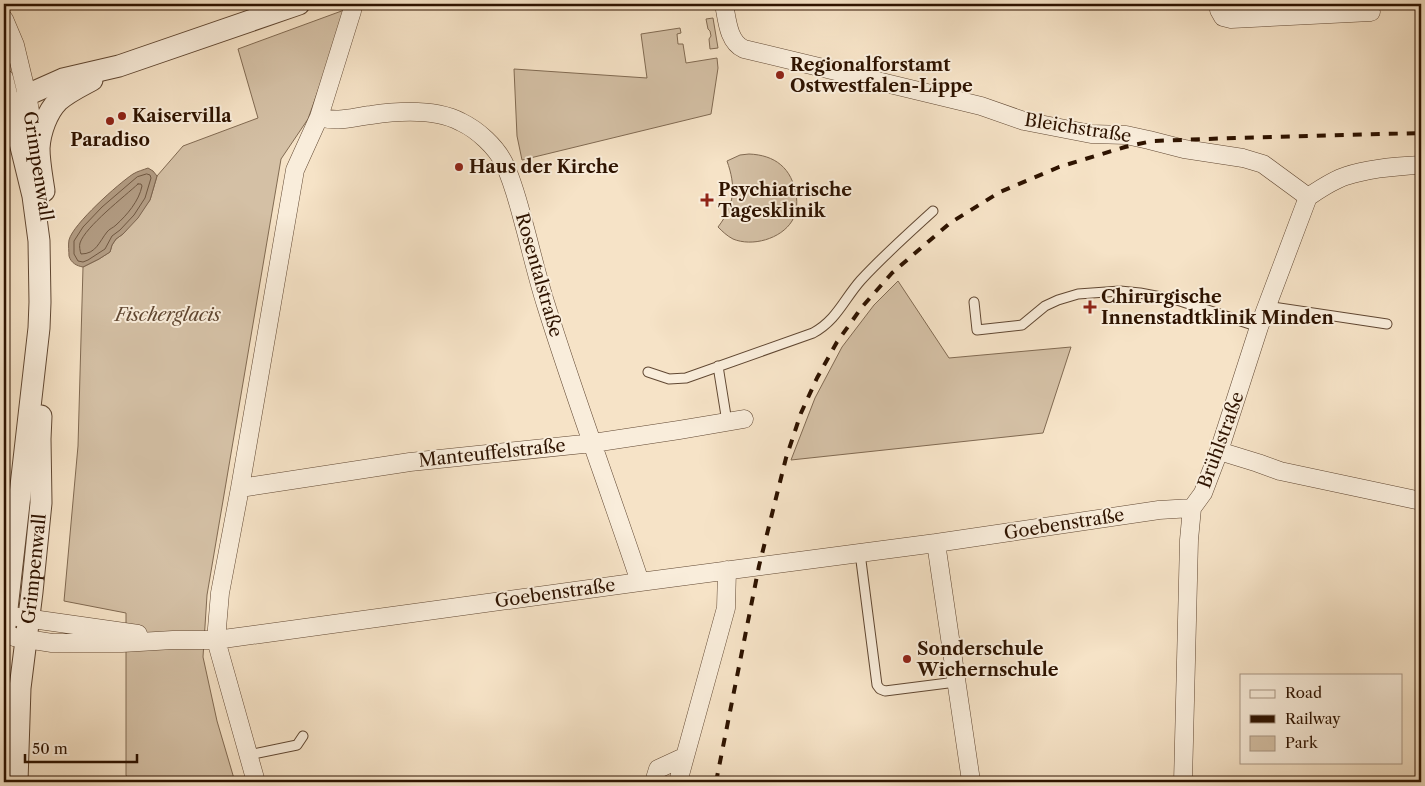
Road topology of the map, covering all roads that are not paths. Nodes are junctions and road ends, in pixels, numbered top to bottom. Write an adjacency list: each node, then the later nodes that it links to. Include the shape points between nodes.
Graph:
1 (299, 4): 7 (street)
2 (353, 4): 10 (street)
3 (724, 4): 14 (street, Bleichstraße, via 734,42 744,50 980,106 1024,121 1091,134 1126,135 1184,150 1243,158 1263,164)
4 (1219, 4): 5 (street, via 1223,17 1231,19)
5 (1372, 12)
6 (4, 19): 9 (street, via 15,45)
7 (119, 66): 9 (street, via 63,79); 12 (street, via 58,101 47,118)
8 (4, 78): 11 (street)
9 (27, 95): 11 (street, Grimpenwall); 12 (street, Grimpenwall)
10 (319, 117): 23 (street, Rosentalstraße, via 339,120 386,113 436,115 461,122 493,147 503,161 517,196 546,305); 25 (street, via 294,170)
11 (15, 122): 32 (street, Grimpenwall, via 33,196 39,241 40,302)
12 (39, 148): 33 (street, Grimpenwall, via 50,252 50,324 40,439 41,503)
13 (1421, 165): 14 (street, via 1346,176)
14 (1308, 197): 17 (street, Brühlstraße)
15 (933, 211): 20 (lane, via 860,281 824,327)
16 (974, 302): 19 (lane, via 977,330 1022,325 1045,306 1078,294 1120,291 1177,300)
17 (1267, 306): 18 (lane); 19 (street, Brühlstraße)
18 (1387, 324)
19 (1259, 327): 24 (street, Brühlstraße)
20 (718, 366): 21 (lane, via 686,378 669,379); 22 (lane)
21 (648, 372)
22 (735, 420): 23 (street, Manteuffelstraße)
23 (593, 443): 25 (street, Manteuffelstraße, via 410,462); 31 (street, Rosentalstraße)
24 (1219, 451): 26 (street, via 1280,471); 27 (street, Brühlstraße, via 1203,493)
25 (240, 488): 34 (street, via 220,593)
26 (1421, 501)
27 (1192, 508): 28 (street, Goebenstraße); 44 (street, Brühlstraße)
28 (936, 543): 29 (street, Goebenstraße); 35 (street)
29 (860, 553): 30 (street, Goebenstraße); 35 (lane, via 877,685 885,691)
30 (727, 570): 31 (street, Goebenstraße); 38 (street, via 726,608)
31 (640, 582): 34 (street, Goebenstraße)
32 (4, 625): 33 (street, Goebenstraße)
33 (27, 629): 34 (street, Goebenstraße); 40 (street, Grimpenwall, via 20,688)
34 (216, 640): 37 (street)
35 (956, 682): 39 (street)
36 (304, 736): 37 (lane, via 297,745)
37 (249, 755): 41 (street)
38 (684, 757): 42 (street, via 658,768); 43 (street)
39 (971, 781)
40 (18, 782)
41 (256, 782)
42 (654, 782)
43 (678, 782)
44 (1183, 782)

